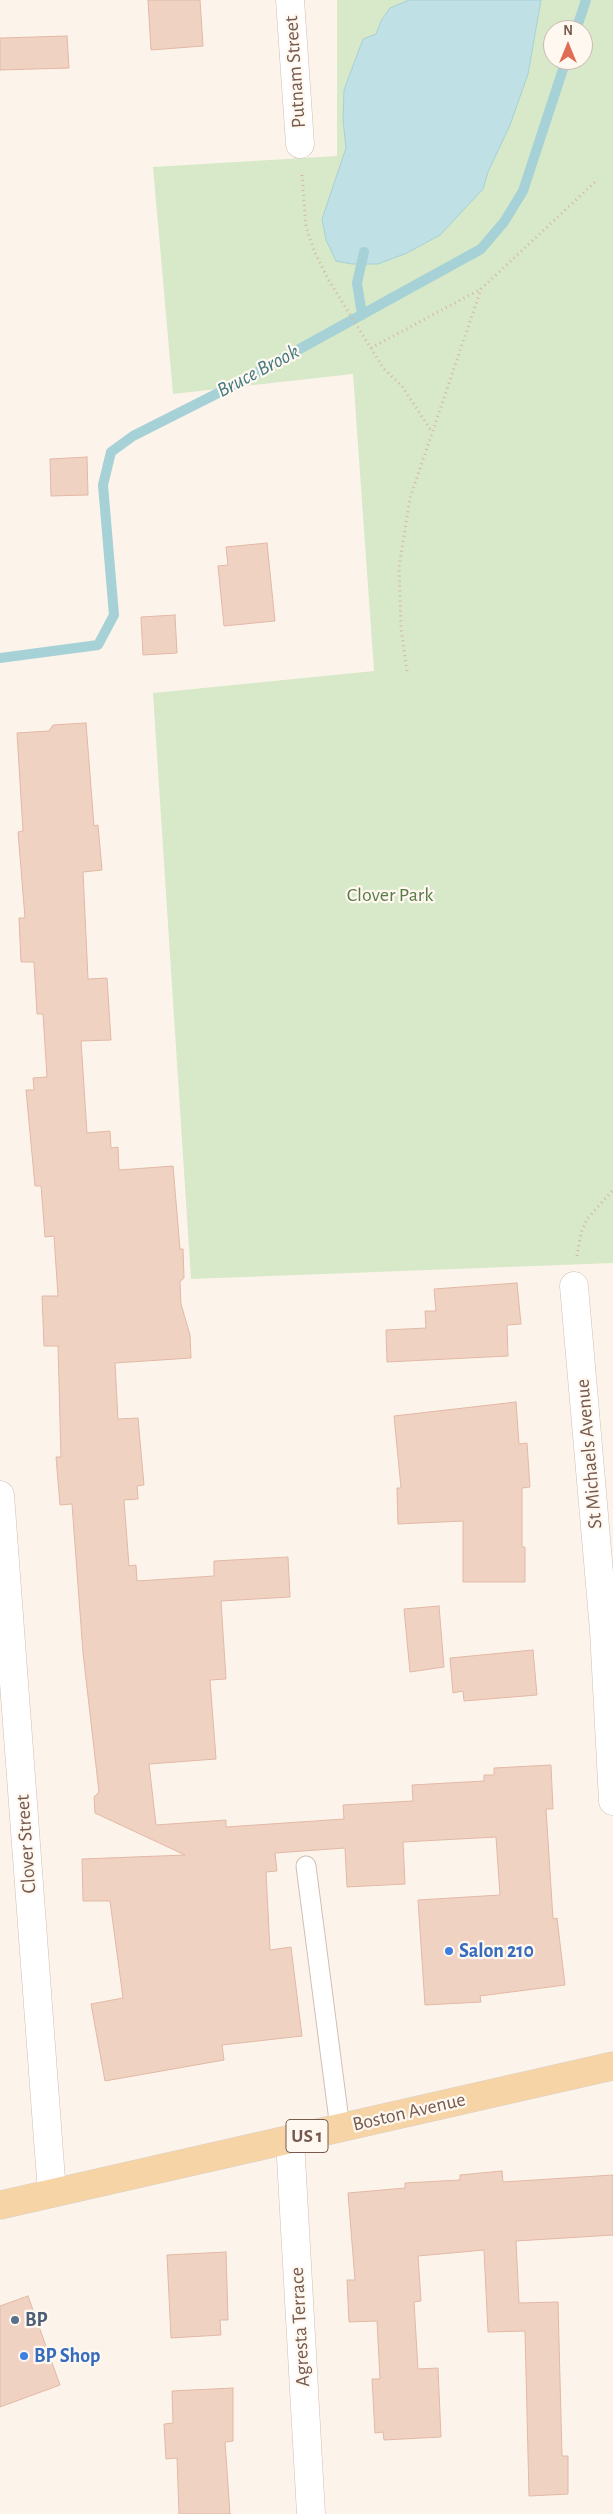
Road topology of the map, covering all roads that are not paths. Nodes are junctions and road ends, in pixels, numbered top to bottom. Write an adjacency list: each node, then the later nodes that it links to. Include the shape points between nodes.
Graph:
1 (290, 0): 2 (street, Putnam Street)
2 (300, 144)
3 (574, 1286): 5 (street, St Michaels Avenue)
4 (0, 1495): 11 (street, Clover Street)
5 (608, 1630): 6 (street, St Michaels Avenue)
6 (613, 1801)
7 (306, 1866): 9 (lane)
8 (613, 2066): 9 (main road, Boston Avenue / US 1)
9 (340, 2128): 10 (main road, Boston Avenue / US 1)
10 (290, 2140): 11 (main road, Boston Avenue / US 1); 13 (street, Agresta Terrace)
11 (52, 2193): 12 (main road, Boston Avenue / US 1)
12 (0, 2205)
13 (310, 2514)

